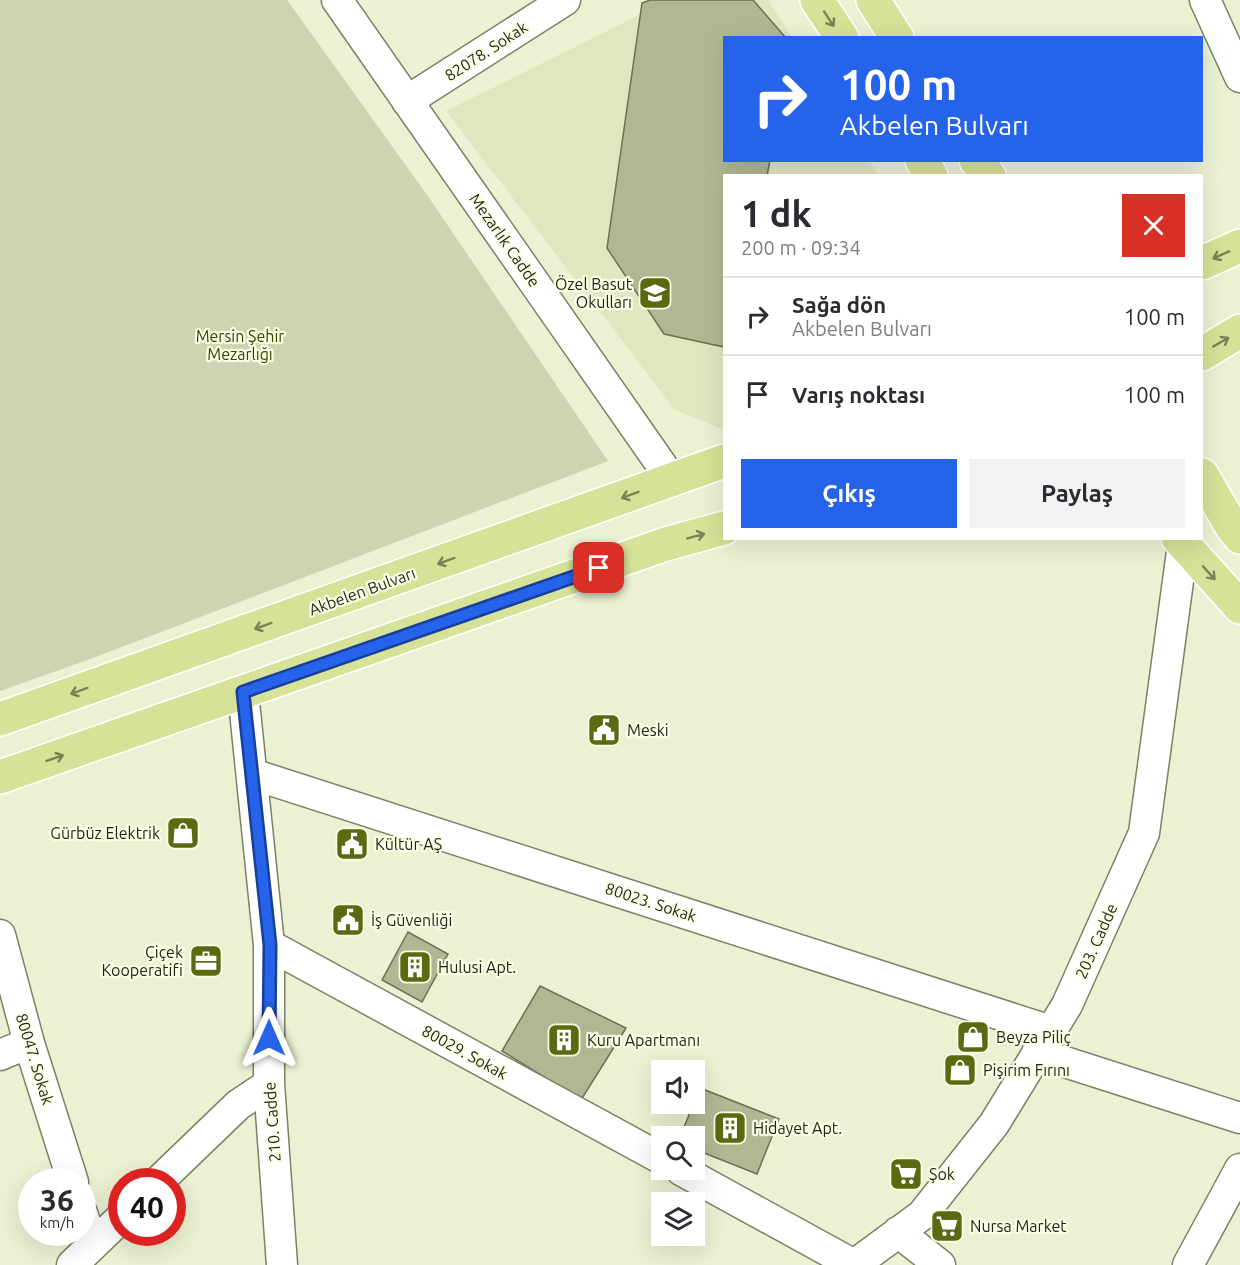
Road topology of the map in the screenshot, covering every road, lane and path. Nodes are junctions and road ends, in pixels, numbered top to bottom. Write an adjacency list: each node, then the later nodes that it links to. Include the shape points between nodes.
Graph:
1 (337, 0): 9 (street, Mezarlık Cadde)
2 (565, 0): 9 (street, 82078. Sokak)
3 (817, 0): 6 (main road, one-way to 6)
4 (873, 0): 7 (main road)
5 (1205, 0): 8 (street)
6 (841, 36)
7 (896, 36)
8 (1240, 77)
9 (407, 101): 18 (street, Mezarlık Cadde)
10 (978, 162): 11 (main road)
11 (987, 174)
12 (1240, 246): 13 (main road, one-way to 13)
13 (1203, 263)
14 (1240, 331): 15 (main road, one-way to 14)
15 (1203, 353)
16 (723, 461): 18 (main road, Akbelen Bulvarı)
17 (1203, 477): 20 (main road)
18 (672, 480): 24 (main road, Akbelen Bulvarı, one-way to 24)
19 (723, 528): 23 (main road, one-way to 19, via 655,548)
20 (1240, 537)
21 (1181, 541): 22 (main road, one-way to 22); 29 (street, 203. Cadde, via 1144,833 1067,1005)
22 (1240, 607)
23 (243, 692): 25 (street, 210. Cadde); 26 (main road, one-way to 23)
24 (0, 719)
25 (252, 774): 28 (street, 210. Cadde); 29 (street, 80023. Sokak)
26 (0, 777)
27 (0, 935): 30 (street, 80047. Sokak)
28 (270, 945): 32 (street, 210. Cadde); 34 (street, 80029. Sokak)
29 (1044, 1042): 33 (street, 80023. Sokak); 40 (street, 203. Cadde, via 994,1124 921,1215)
30 (29, 1043): 31 (street); 35 (street, 80047. Sokak)
31 (0, 1055)
32 (269, 1084): 36 (street, via 238,1104); 42 (street, 210. Cadde)
33 (1240, 1118)
34 (651, 1153)
35 (69, 1168)
36 (172, 1168)
37 (1240, 1169): 45 (street)
38 (699, 1180): 43 (street)
39 (108, 1230): 41 (street)
40 (898, 1233): 43 (street, 203. Cadde); 44 (street)
41 (82, 1255)
42 (282, 1265)
43 (854, 1265)
44 (940, 1265)
45 (1188, 1265)

